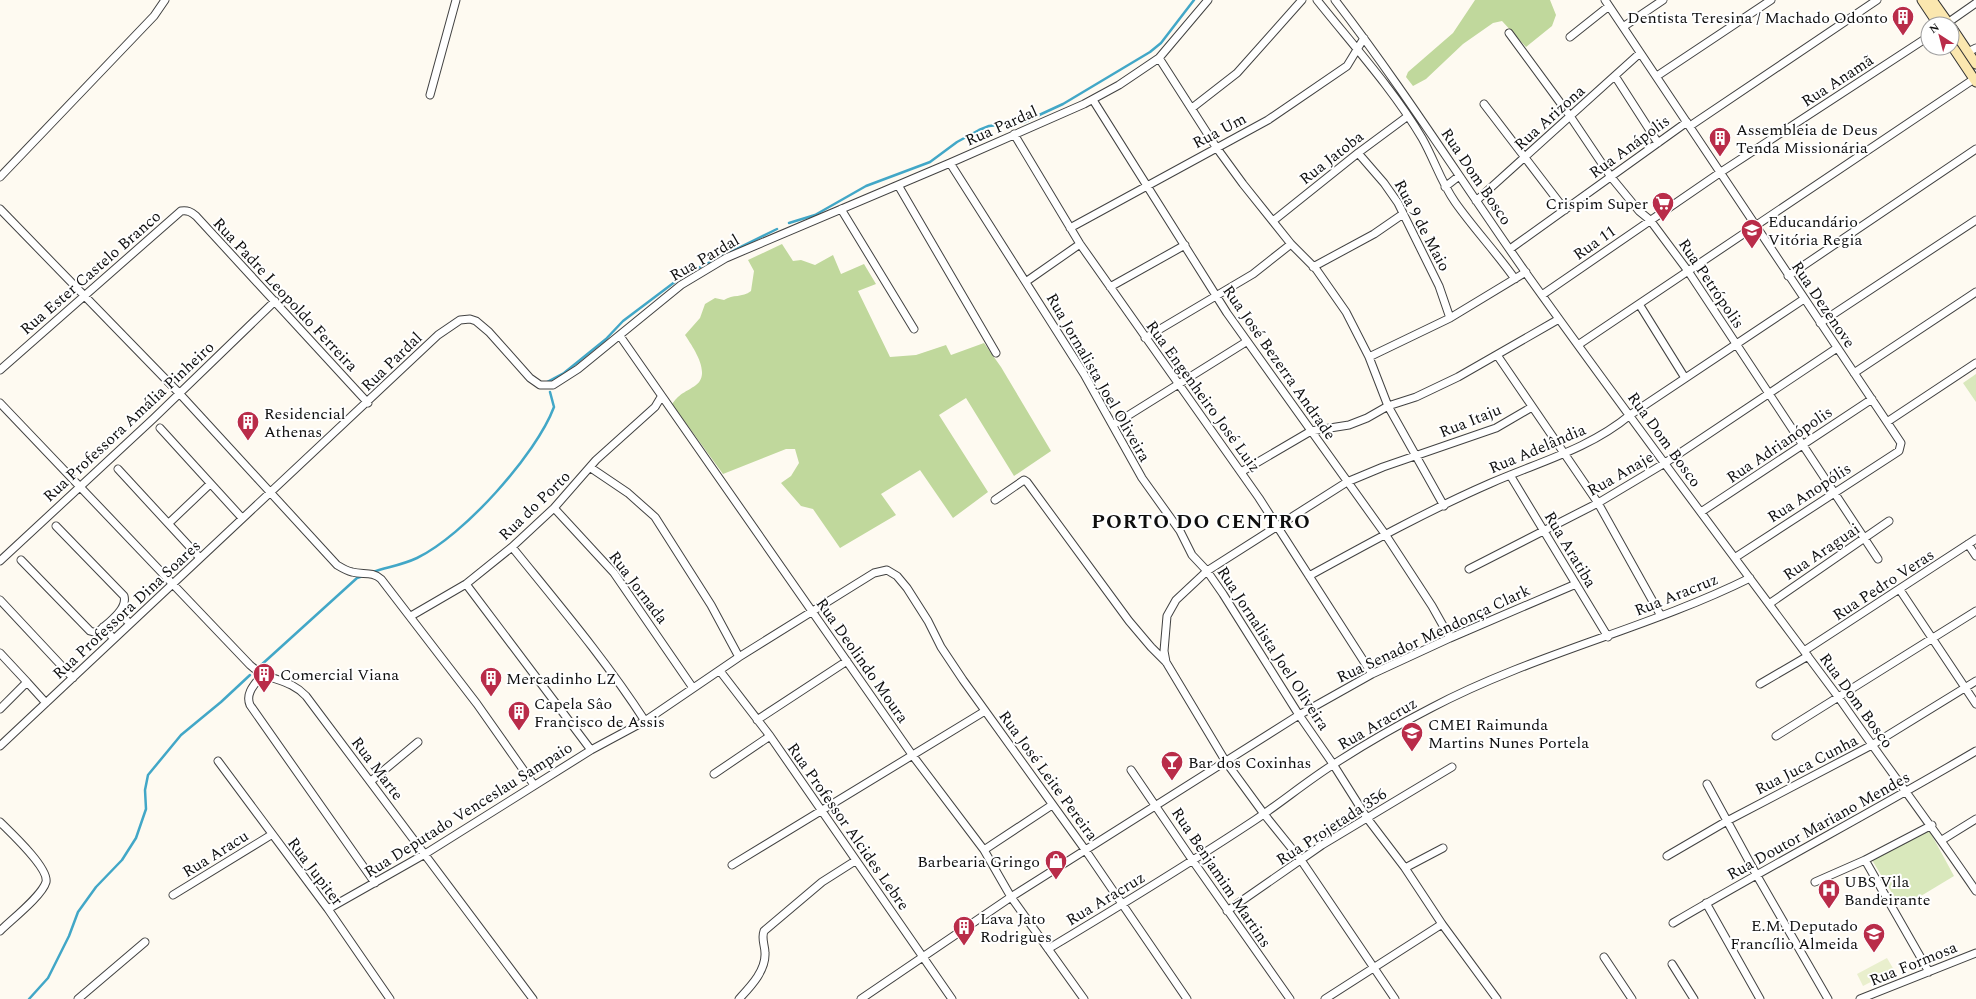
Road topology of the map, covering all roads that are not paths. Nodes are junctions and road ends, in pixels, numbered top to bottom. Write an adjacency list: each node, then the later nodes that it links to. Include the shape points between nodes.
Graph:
1 (165, 0): 49 (street, via 154,16)
2 (456, 0): 32 (street)
3 (1208, 0): 27 (street, Rua Pardal)
4 (1302, 0): 35 (street, via 1237,73)
5 (1317, 0): 23 (street)
6 (1335, 0): 21 (street, Rua Dom Bosco)
7 (1663, 0): 17 (street)
8 (1771, 0): 30 (street)
9 (1877, 0): 38 (street, Rua Anápolis)
10 (1922, 0): 14 (main road)
11 (1932, 0): 15 (main road)
12 (1607, 3): 17 (street, Rua Dezenove); 19 (street)
13 (1976, 3): 16 (street)
14 (1933, 16)
15 (1943, 16)
16 (1960, 16)
17 (1623, 27): 25 (street, Rua Dezenove)
18 (1509, 33): 37 (street, Rua Petrópolis)
19 (1570, 37)
20 (1960, 37): 24 (main road)
21 (1364, 38): 23 (street, Rua Um); 47 (street, Rua Dom Bosco)
22 (1920, 42): 46 (street, Rua Anamã)
23 (1356, 49): 36 (street); 41 (street, Rua Um, via 1347,66 1292,105)
24 (1972, 50): 28 (main road)
25 (1640, 53): 29 (street, Rua Arizona); 30 (street, Rua Dezenove)
26 (1959, 56): 31 (main road)
27 (1159, 58): 33 (street, Rua Pardal); 35 (street)
28 (1976, 64)
29 (1615, 76): 37 (street, Rua Arizona); 40 (street)
30 (1657, 76): 38 (street, Rua Dezenove)
31 (1975, 81): 62 (street)
32 (430, 95)
33 (1093, 100): 39 (street, Rua Pardal); 51 (street, Rua José Bezerra Andrade)
34 (1484, 104): 44 (street)
35 (1192, 108): 41 (street)
36 (1408, 116): 43 (street, Rua Jatoba); 52 (street)
37 (1570, 116): 44 (street, Rua Arizona); 48 (street, Rua Petrópolis)
38 (1688, 124): 40 (street, Rua Anápolis); 46 (street, Rua Dezenove)
39 (1014, 134): 45 (street, Rua Pardal); 63 (street, Rua Engenheiro José Luiz)
40 (1658, 143): 48 (street, Rua Anápolis)
41 (1216, 147): 51 (street, Rua Um); 61 (street)
42 (1976, 149): 71 (street)
43 (1358, 153): 58 (street, Rua 9 de Maio, via 1384,183); 61 (street, Rua Jatoba)
44 (1526, 156): 53 (street, Rua Arizona); 56 (street)
45 (950, 163): 50 (street, Rua Pardal); 73 (street, Rua Jornalista Joel Oliveira)
46 (1721, 172): 59 (street, Rua 11); 62 (street, Rua Dezenove)
47 (1459, 176): 52 (street); 53 (street, Rua Dom Bosco)
48 (1611, 176): 56 (street, Rua Anápolis); 59 (street, Rua Petrópolis, via 1639,211)
49 (0, 177)
50 (898, 184): 55 (street, Rua Pardal); 92 (street)
51 (1147, 184): 63 (street, Rua Um); 66 (street, Rua José Bezerra Andrade)
52 (1445, 186): 72 (street, via 1465,216)
53 (1476, 201): 67 (street, Rua Dom Bosco)
54 (0, 209): 78 (street)
55 (841, 209): 85 (street); 86 (street, Rua Pardal, via 726,258 701,272 681,285)
56 (1565, 210): 67 (street, Rua Anápolis)
57 (181, 211): 78 (street, Rua Ester Castelo Branco); 80 (street, Rua Padre Leopoldo Ferreira, via 190,211 196,216)
58 (1403, 214): 68 (street, via 1374,234); 82 (street, Rua 9 de Maio, via 1439,286)
59 (1650, 220): 69 (street, Rua Petrópolis); 77 (street, Rua 11)
60 (1976, 220): 84 (street)
61 (1272, 221): 65 (street)
62 (1756, 226): 69 (street); 71 (street, Rua Dezenove)
63 (1070, 228): 64 (street, Rua Engenheiro José Luiz)
64 (1080, 244): 73 (street); 74 (street, Rua Engenheiro José Luiz)
65 (1290, 244): 68 (street); 76 (street, via 1252,274)
66 (1185, 245): 74 (street); 76 (street, Rua José Bezerra Andrade)
67 (1510, 249): 70 (street, Rua Dom Bosco)
68 (1313, 267): 94 (street, via 1346,312)
69 (1688, 271): 81 (street); 89 (street, Rua Petrópolis)
70 (1526, 272): 72 (street); 77 (street, Rua Dom Bosco)
71 (1788, 276): 79 (street, Rua Dezenove)
72 (1515, 279): 82 (street)
73 (1026, 281): 110 (street, Rua Jornalista Joel Oliveira)
74 (1110, 287): 87 (street, Rua Engenheiro José Luiz)
75 (1976, 292): 97 (street)
76 (1216, 295): 87 (street); 88 (street, Rua José Bezerra Andrade)
77 (1542, 295): 83 (street, Rua Dom Bosco)
78 (85, 296): 96 (street, Rua Ester Castelo Branco); 100 (street)
79 (1804, 299): 84 (street, Rua Dezenove); 89 (street, Rua Adelândia)
80 (275, 301): 100 (street, Rua Professora Amália Pinheiro); 105 (street, Rua Padre Leopoldo Ferreira)
81 (1639, 304): 90 (street); 98 (street)
82 (1450, 318): 94 (street)
83 (1559, 319): 90 (street, Rua Dom Bosco); 93 (street)
84 (1820, 323): 91 (street, Rua Dezenove)
85 (914, 329)
86 (620, 336): 102 (street, Rua Deolindo Moura); 105 (street, Rua Pardal, via 564,380 553,385 540,385 530,378 476,321 460,320 438,335)
87 (1145, 338): 99 (street, Rua Engenheiro José Luiz)
88 (1246, 342): 99 (street); 112 (street, Rua José Bezerra Andrade)
89 (1736, 344): 98 (street, Rua Adelândia); 101 (street, Rua Petrópolis)
90 (1578, 345): 108 (street, Rua Dom Bosco)
91 (1837, 348): 97 (street, Rua Dezenove); 101 (street, Rua Anaje)
92 (996, 353)
93 (1497, 355): 106 (street, via 1416,397); 107 (street)
94 (1369, 357): 106 (street)
95 (1976, 363): 109 (street)
96 (0, 370)
97 (1854, 373): 103 (street, Rua Dezenove)
98 (1685, 378): 108 (street, Rua Adelândia)
99 (1180, 384): 110 (street); 120 (street, Rua Engenheiro José Luiz)
100 (179, 393): 124 (street, Rua Professora Amália Pinheiro); 125 (street)
101 (1768, 393): 113 (street, Rua Petrópolis); 117 (street, Rua Anaje)
102 (661, 396): 118 (street, Rua do Porto, via 655,407 596,460); 162 (street, Rua Deolindo Moura)
103 (1872, 399): 109 (street, Rua Dezenove); 113 (street, Rua Adrianópolis)
104 (0, 403): 124 (street, Rua Marte)
105 (368, 403): 125 (street, Rua Pardal)
106 (1388, 406): 112 (street, via 1349,425); 116 (street)
107 (1532, 407): 115 (street); 116 (street, Rua Itaju, via 1496,428)
108 (1630, 415): 115 (street, Rua Adelândia, via 1615,427); 117 (street, Rua Dom Bosco)
109 (1888, 422): 114 (street, Rua Dezenove, via 1901,443)
110 (1113, 425): 151 (street, Rua Jornalista Joel Oliveira, via 1142,478 1180,531 1192,556)
111 (160, 428): 123 (street)
112 (1311, 431): 120 (street); 122 (street, Rua José Bezerra Andrade)
113 (1802, 445): 126 (street, Rua Petrópolis); 131 (street, Rua Adrianópolis)
114 (1899, 450): 126 (street, Rua Anopólis)
115 (1564, 455): 121 (street, Rua Adelândia); 128 (street)
116 (1416, 456): 122 (street); 129 (street)
117 (1665, 463): 128 (street, Rua Anaje); 131 (street, Rua Dom Bosco)
118 (591, 468): 130 (street, Rua do Porto); 173 (street, via 628,492 655,517 711,605)
119 (118, 469): 134 (street)
120 (1241, 472): 136 (street, Rua Engenheiro José Luiz)
121 (1510, 475): 129 (street, Rua Adelândia); 137 (street, Rua Aratiba)
122 (1347, 482): 136 (street); 138 (street, Rua José Bezerra Andrade)
123 (210, 484): 132 (street); 134 (street)
124 (80, 487): 148 (street, Rua Professora Amália Pinheiro); 156 (street, Rua Marte)
125 (271, 491): 132 (street, Rua Professora Dina Soares); 163 (street, via 338,565 354,573 377,575)
126 (1834, 493): 139 (street, Rua Petrópolis); 144 (street, Rua Anopólis)
127 (995, 500): 175 (street, via 1025,480 1129,621)
128 (1598, 503): 137 (street, Rua Anaje); 164 (street)
129 (1444, 506): 138 (street, Rua Adelândia)
130 (554, 508): 142 (street, Rua do Porto); 183 (street, Rua Jornada, via 618,579)
131 (1701, 512): 144 (street, Rua Dom Bosco)
132 (242, 518): 145 (street, Rua Professora Dina Soares)
133 (1889, 521): 139 (street, Rua Araguai)
134 (169, 523): 145 (street)
135 (56, 526): 161 (street, via 124,596 124,608)
136 (1277, 526): 151 (street); 152 (street, Rua Engenheiro José Luiz)
137 (1544, 530): 150 (street, Rua Anaje); 155 (street, Rua Aratiba)
138 (1385, 534): 152 (street, Rua Adelândia); 168 (street, Rua José Bezerra Andrade)
139 (1864, 538): 146 (street, Rua Petrópolis); 159 (street, Rua Araguai)
140 (1976, 539): 141 (street, Rua Pedro Veras)
141 (1968, 544): 143 (street); 157 (street, Rua Pedro Veras)
142 (512, 547): 154 (street, Rua do Porto); 191 (street, via 619,681)
143 (1976, 556)
144 (1736, 557): 153 (street, Rua Dom Bosco)
145 (200, 558): 156 (street, Rua Professora Dina Soares)
146 (1878, 559)
147 (21, 560): 166 (street, via 90,631 97,633)
148 (0, 561)
149 (887, 570): 162 (street, Rua Deputado Venceslau Sampaio, via 868,577); 189 (street, Rua José Leite Pereira, via 908,588 941,647)
150 (1469, 570)
151 (1207, 571): 175 (street, via 1176,600 1167,616 1164,651); 190 (street, Rua Jornalista Joel Oliveira)
152 (1310, 576): 177 (street, Rua Engenheiro José Luiz)
153 (1750, 578): 159 (street, Rua Dom Bosco); 164 (street, Rua Aracruz)
154 (466, 584): 163 (street, Rua do Porto); 198 (street)
155 (1576, 584): 167 (street, Rua Aratiba); 168 (street, Rua Senador Mendonça Clark)
156 (173, 585): 165 (street, Rua Professora Dina Soares); 178 (street, Rua Marte)
157 (1900, 590): 169 (street); 172 (street, Rua Pedro Veras)
158 (0, 600): 179 (street)
159 (1769, 604): 172 (street, Rua Dom Bosco)
160 (1976, 611): 169 (street)
161 (119, 612): 165 (street); 166 (street)
162 (813, 612): 173 (street, Rua Deputado Venceslau Sampaio); 174 (street, Rua Deolindo Moura)
163 (411, 616): 209 (street)
164 (1660, 616): 167 (street, Rua Aracruz)
165 (130, 624): 170 (street, Rua Professora Dina Soares)
166 (103, 627): 170 (street)
167 (1608, 637): 203 (street, Rua Aracruz, via 1527,664 1487,681 1431,708)
168 (1450, 638): 177 (street, Rua Senador Mendonça Clark)
169 (1933, 638): 184 (street); 185 (street)
170 (114, 639): 179 (street, Rua Professora Dina Soares)
171 (0, 653): 181 (street)
172 (1806, 653): 182 (street, Rua Pedro Veras); 185 (street, Rua Dom Bosco)
173 (739, 657): 176 (street, Rua Deputado Venceslau Sampaio)
174 (847, 661): 192 (street); 200 (street, Rua Deolindo Moura)
175 (1166, 662): 202 (street)
176 (720, 671): 183 (street, Rua Deputado Venceslau Sampaio); 192 (street, Rua Professor Alcides Lebre)
177 (1372, 674): 190 (street, Rua Senador Mendonça Clark)
178 (262, 675): 207 (street, Rua Marte, via 294,685 300,690); 235 (street, via 249,693 250,705)
179 (73, 678): 186 (street, Rua Professora Dina Soares)
180 (1976, 681): 184 (street, Rua Juca Cunha)
181 (27, 682): 186 (street); 188 (street)
182 (1760, 684)
183 (693, 688): 191 (street, Rua Deputado Venceslau Sampaio)
184 (1965, 688): 187 (street); 196 (street, Rua Juca Cunha)
185 (1840, 698): 194 (street); 196 (street, Rua Dom Bosco)
186 (46, 703): 197 (street, Rua Professora Dina Soares)
187 (1976, 704)
188 (0, 709)
189 (984, 711): 200 (street); 211 (street, Rua José Leite Pereira)
190 (1299, 715): 202 (street, Rua Senador Mendonça Clark); 203 (street, Rua Jornalista Joel Oliveira)
191 (645, 720): 198 (street, Rua Deputado Venceslau Sampaio)
192 (757, 720): 193 (street, Rua Professor Alcides Lebre)
193 (770, 736): 206 (street); 213 (street, Rua Professor Alcides Lebre)
194 (1776, 736)
195 (418, 742): 207 (street)
196 (1872, 745): 210 (street, Rua Dom Bosco); 217 (street, Rua Juca Cunha)
197 (0, 746)
198 (591, 750): 209 (street, Rua Deputado Venceslau Sampaio)
199 (1976, 751): 210 (street, Rua Doutor Mariano Mendes)
200 (913, 756): 213 (street); 223 (street, Rua Deolindo Moura)
201 (218, 761): 220 (street, Rua Jupiter)
202 (1226, 762): 212 (street, Rua Senador Mendonça Clark); 214 (street)
203 (1333, 764): 214 (street, Rua Aracruz); 215 (street, Rua Jornalista Joel Oliveira)
204 (1452, 767): 215 (street, Rua Projetada 356)
205 (1131, 770): 212 (street, Rua Benjamim Martins)
206 (714, 774)
207 (371, 781): 225 (street, Rua Marte)
208 (1707, 784): 217 (street)
209 (534, 785): 225 (street, Rua Deputado Venceslau Sampaio)
210 (1906, 792): 219 (street, Rua Dom Bosco); 233 (street, Rua Doutor Mariano Mendes)
211 (1052, 805): 223 (street); 224 (street, Rua José Leite Pereira)
212 (1157, 806): 224 (street, Rua Senador Mendonça Clark); 230 (street, Rua Benjamim Martins)
213 (822, 811): 229 (street, Rua Professor Alcides Lebre); 231 (street)
214 (1264, 814): 227 (street); 230 (street, Rua Aracruz)
215 (1367, 818): 227 (street, Rua Projetada 356); 232 (street, Rua Jornalista Joel Oliveira)
216 (1976, 819): 221 (street)
217 (1727, 821): 226 (street, Rua Juca Cunha); 233 (street)
218 (0, 822): 245 (street, via 39,864 46,876 46,881 38,894)
219 (1932, 825): 221 (street, Rua Dom Bosco); 228 (street)
220 (271, 834): 237 (street, Rua Aracu); 241 (street, Rua Jupiter)
221 (1942, 840): 236 (street, Rua Dom Bosco)
222 (1444, 848): 232 (street)
223 (984, 850): 238 (street, Rua Deolindo Moura)
224 (1086, 851): 238 (street, Rua Senador Mendonça Clark); 240 (street, Rua José Leite Pereira)
225 (425, 854): 235 (street, Rua Deputado Venceslau Sampaio); 256 (street, Rua Marte)
226 (1667, 856)
227 (1301, 860): 242 (street, Rua Projetada 356); 252 (street)
228 (1866, 860): 234 (street); 253 (street)
229 (855, 861): 249 (street, Rua Professor Alcides Lebre); 257 (street, via 810,892 764,931 764,963 758,976)
230 (1193, 861): 240 (street, Rua Aracruz); 242 (street, Rua Benjamim Martins)
231 (732, 865)
232 (1405, 868): 244 (street, Rua Jornalista Joel Oliveira)
233 (1756, 874): 239 (street, Rua Doutor Mariano Mendes); 269 (street)
234 (1815, 882)
235 (375, 883): 241 (street, Rua Deputado Venceslau Sampaio)
236 (1976, 890)
237 (173, 895)
238 (1011, 897): 247 (street, Rua Deolindo Moura); 249 (street, Rua Senador Mendonça Clark)
239 (1706, 903): 243 (street, Rua Doutor Mariano Mendes); 268 (street)
240 (1123, 904): 247 (street, Rua Aracruz); 261 (street, Rua José Leite Pereira)
241 (328, 909): 255 (street, Rua Jupiter)
242 (1227, 911): 262 (street, Rua Benjamim Martins)
243 (1673, 923)
244 (1442, 924): 252 (street); 265 (street, Rua Jornalista Joel Oliveira)
245 (0, 931)
246 (145, 942): 254 (street)
247 (1048, 949): 260 (street, Rua Deolindo Moura)
248 (1976, 953): 253 (street, Rua Formosa)
249 (922, 956): 258 (street, Rua Senador Mendonça Clark); 259 (street, Rua Professor Alcides Lebre)
250 (1604, 957): 266 (street)
251 (1672, 964): 267 (street)
252 (1374, 967): 263 (street); 264 (street)
253 (1929, 972): 270 (street, Rua Formosa)
254 (78, 999)
255 (390, 999)
256 (533, 999)
257 (740, 999)
258 (862, 999)
259 (952, 999)
260 (1084, 999)
261 (1187, 999)
262 (1290, 999)
263 (1325, 999)
264 (1395, 999)
265 (1497, 999)
266 (1632, 999)
267 (1694, 999)
268 (1760, 999)
269 (1828, 999)
270 (1860, 999)

